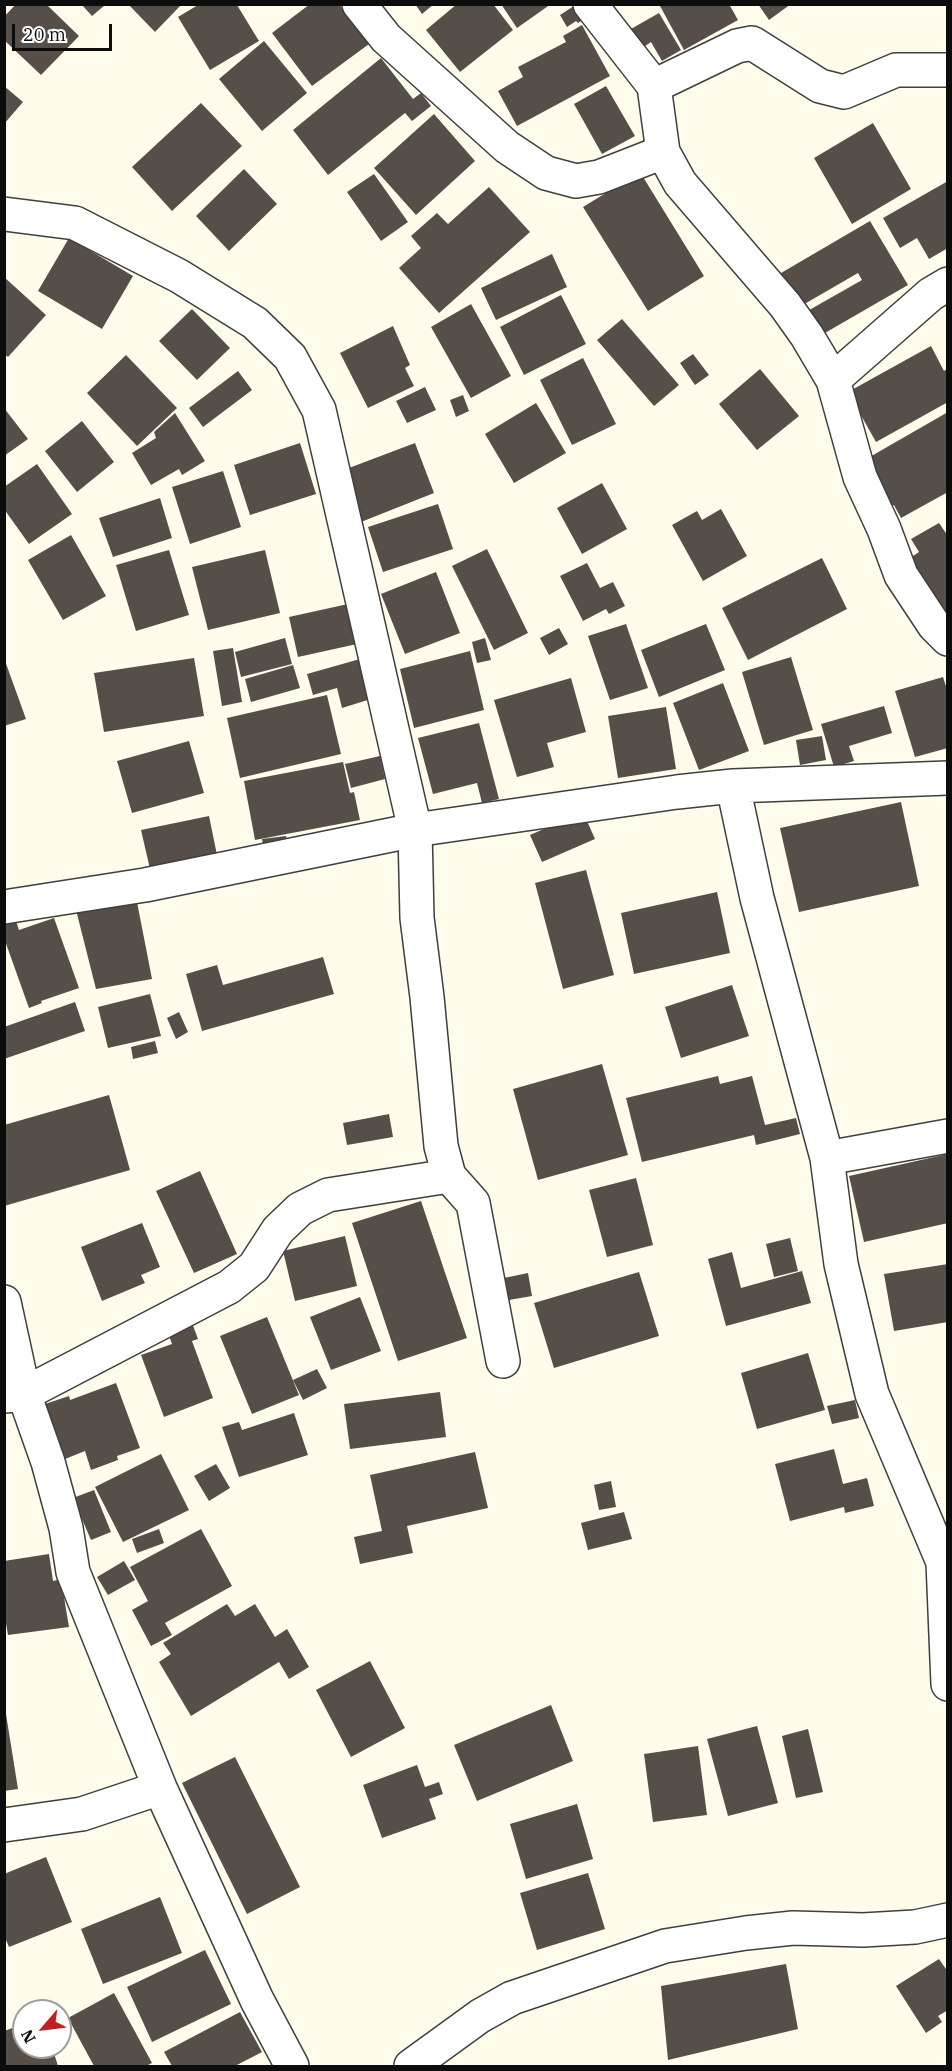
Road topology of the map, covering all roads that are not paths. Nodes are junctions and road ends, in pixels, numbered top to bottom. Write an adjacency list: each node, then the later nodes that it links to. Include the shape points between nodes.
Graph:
1 (359, 4): 5 (street, via 386,38 507,147 546,173 576,181 599,177)
2 (590, 4): 4 (street)
3 (948, 70): 4 (street, via 896,70 844,92 820,87 752,43 737,46)
4 (654, 86): 5 (street)
5 (663, 152): 8 (street, via 680,183 785,305)
6 (4, 214): 12 (street, via 75,223 169,271 255,323 290,357 319,410)
7 (948, 284): 8 (street, via 931,294)
8 (833, 380): 9 (street, via 860,477 901,575)
9 (948, 639)
10 (948, 778): 11 (street)
11 (733, 786): 12 (street); 15 (street, via 757,898)
12 (415, 830): 13 (street, via 145,885); 16 (street, via 417,918 441,1146)
13 (4, 907)
14 (948, 1136): 15 (street)
15 (827, 1158): 20 (street, via 842,1264 872,1394 943,1562)
16 (449, 1176): 18 (street, via 473,1203); 19 (street, via 328,1195 300,1209 278,1230 254,1267 230,1287)
17 (4, 1302): 19 (street)
18 (503, 1361)
19 (14, 1395): 21 (street, via 48,1462 73,1572)
20 (948, 1684)
21 (160, 1788): 22 (street, via 82,1814); 24 (street)
22 (4, 1826)
23 (948, 1920): 25 (street, via 915,1927 793,1928 665,1946 512,1998 480,2016)
24 (292, 2067)
25 (411, 2067)

